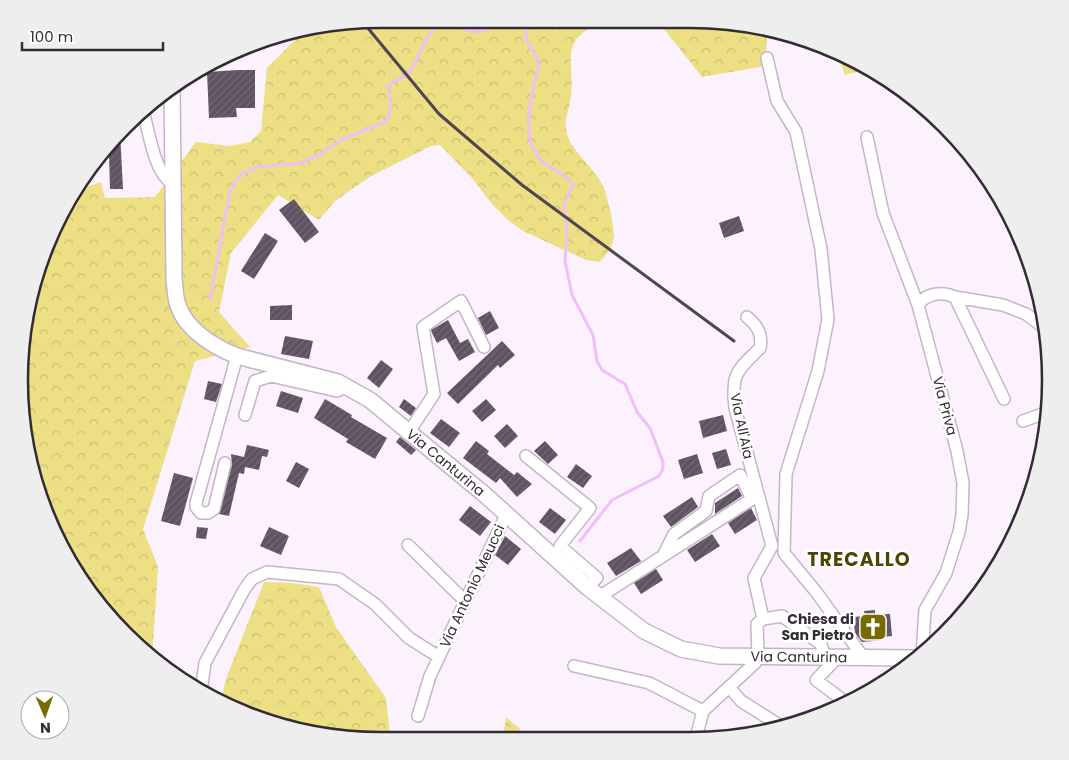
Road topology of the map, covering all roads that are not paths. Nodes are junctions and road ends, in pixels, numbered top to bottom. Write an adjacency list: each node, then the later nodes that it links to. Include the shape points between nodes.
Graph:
1 (767, 58): 30 (street, via 777,101 796,132 821,249 828,319 818,371 786,474 784,553)
2 (172, 95): 5 (main road, Via Canturina)
3 (145, 118): 5 (street, via 158,166 165,179)
4 (868, 137): 7 (street, Via Priva, via 883,213)
5 (172, 183): 11 (main road, Via Canturina, via 177,303 188,322 204,338)
6 (955, 297): 7 (street, via 934,294); 9 (street, via 1003,305); 13 (street)
7 (918, 305): 26 (street, Via Priva, via 956,445 963,483 959,532 946,573 925,610)
8 (747, 317): 25 (street, Via All'Aia, via 757,326 761,343 734,378 735,408 772,546 754,578)
9 (1036, 322)
10 (484, 347): 17 (street, via 461,301 423,327 434,394)
11 (237, 356): 12 (main road, Via Canturina); 19 (street, via 196,502 201,513 208,514 214,509)
12 (345, 386): 15 (street, via 337,391 271,376 255,381); 17 (main road, Via Canturina, via 370,400)
13 (1004, 399)
14 (1039, 415): 16 (street)
15 (245, 416)
16 (1023, 421)
17 (409, 432): 20 (main road, Via Canturina)
18 (526, 456): 23 (street, via 590,508 560,546 597,578)
19 (225, 464)
20 (506, 514): 23 (main road, Via Canturina); 24 (street, Via Antonio Meucci)
21 (408, 545): 24 (street)
22 (663, 556): 22 (street, via 752,499 740,475 709,496 706,511 674,534); 23 (street)
23 (593, 592): 28 (main road, Via Canturina, via 644,631 681,649 719,656)
24 (465, 601): 27 (street, Via Antonio Meucci)
25 (763, 619): 28 (street, via 757,624); 29 (street, via 782,616 821,644)
26 (923, 643)
27 (439, 657): 33 (street, Via Antonio Meucci, via 408,638 375,604 340,579 267,572 252,580 244,590 206,664); 37 (street, Via Antonio Meucci)
28 (758, 657): 29 (main road, Via Canturina); 34 (street, via 752,668)
29 (832, 657): 30 (main road, Via Canturina); 35 (street, via 816,680)
30 (863, 657): 31 (main road, Via Canturina)
31 (907, 658)
32 (574, 666): 36 (street, via 649,683)
33 (203, 684)
34 (729, 687): 36 (street); 38 (street, via 741,701)
35 (840, 698)
36 (703, 711): 39 (street)
37 (418, 716)
38 (774, 722)
39 (698, 732)

